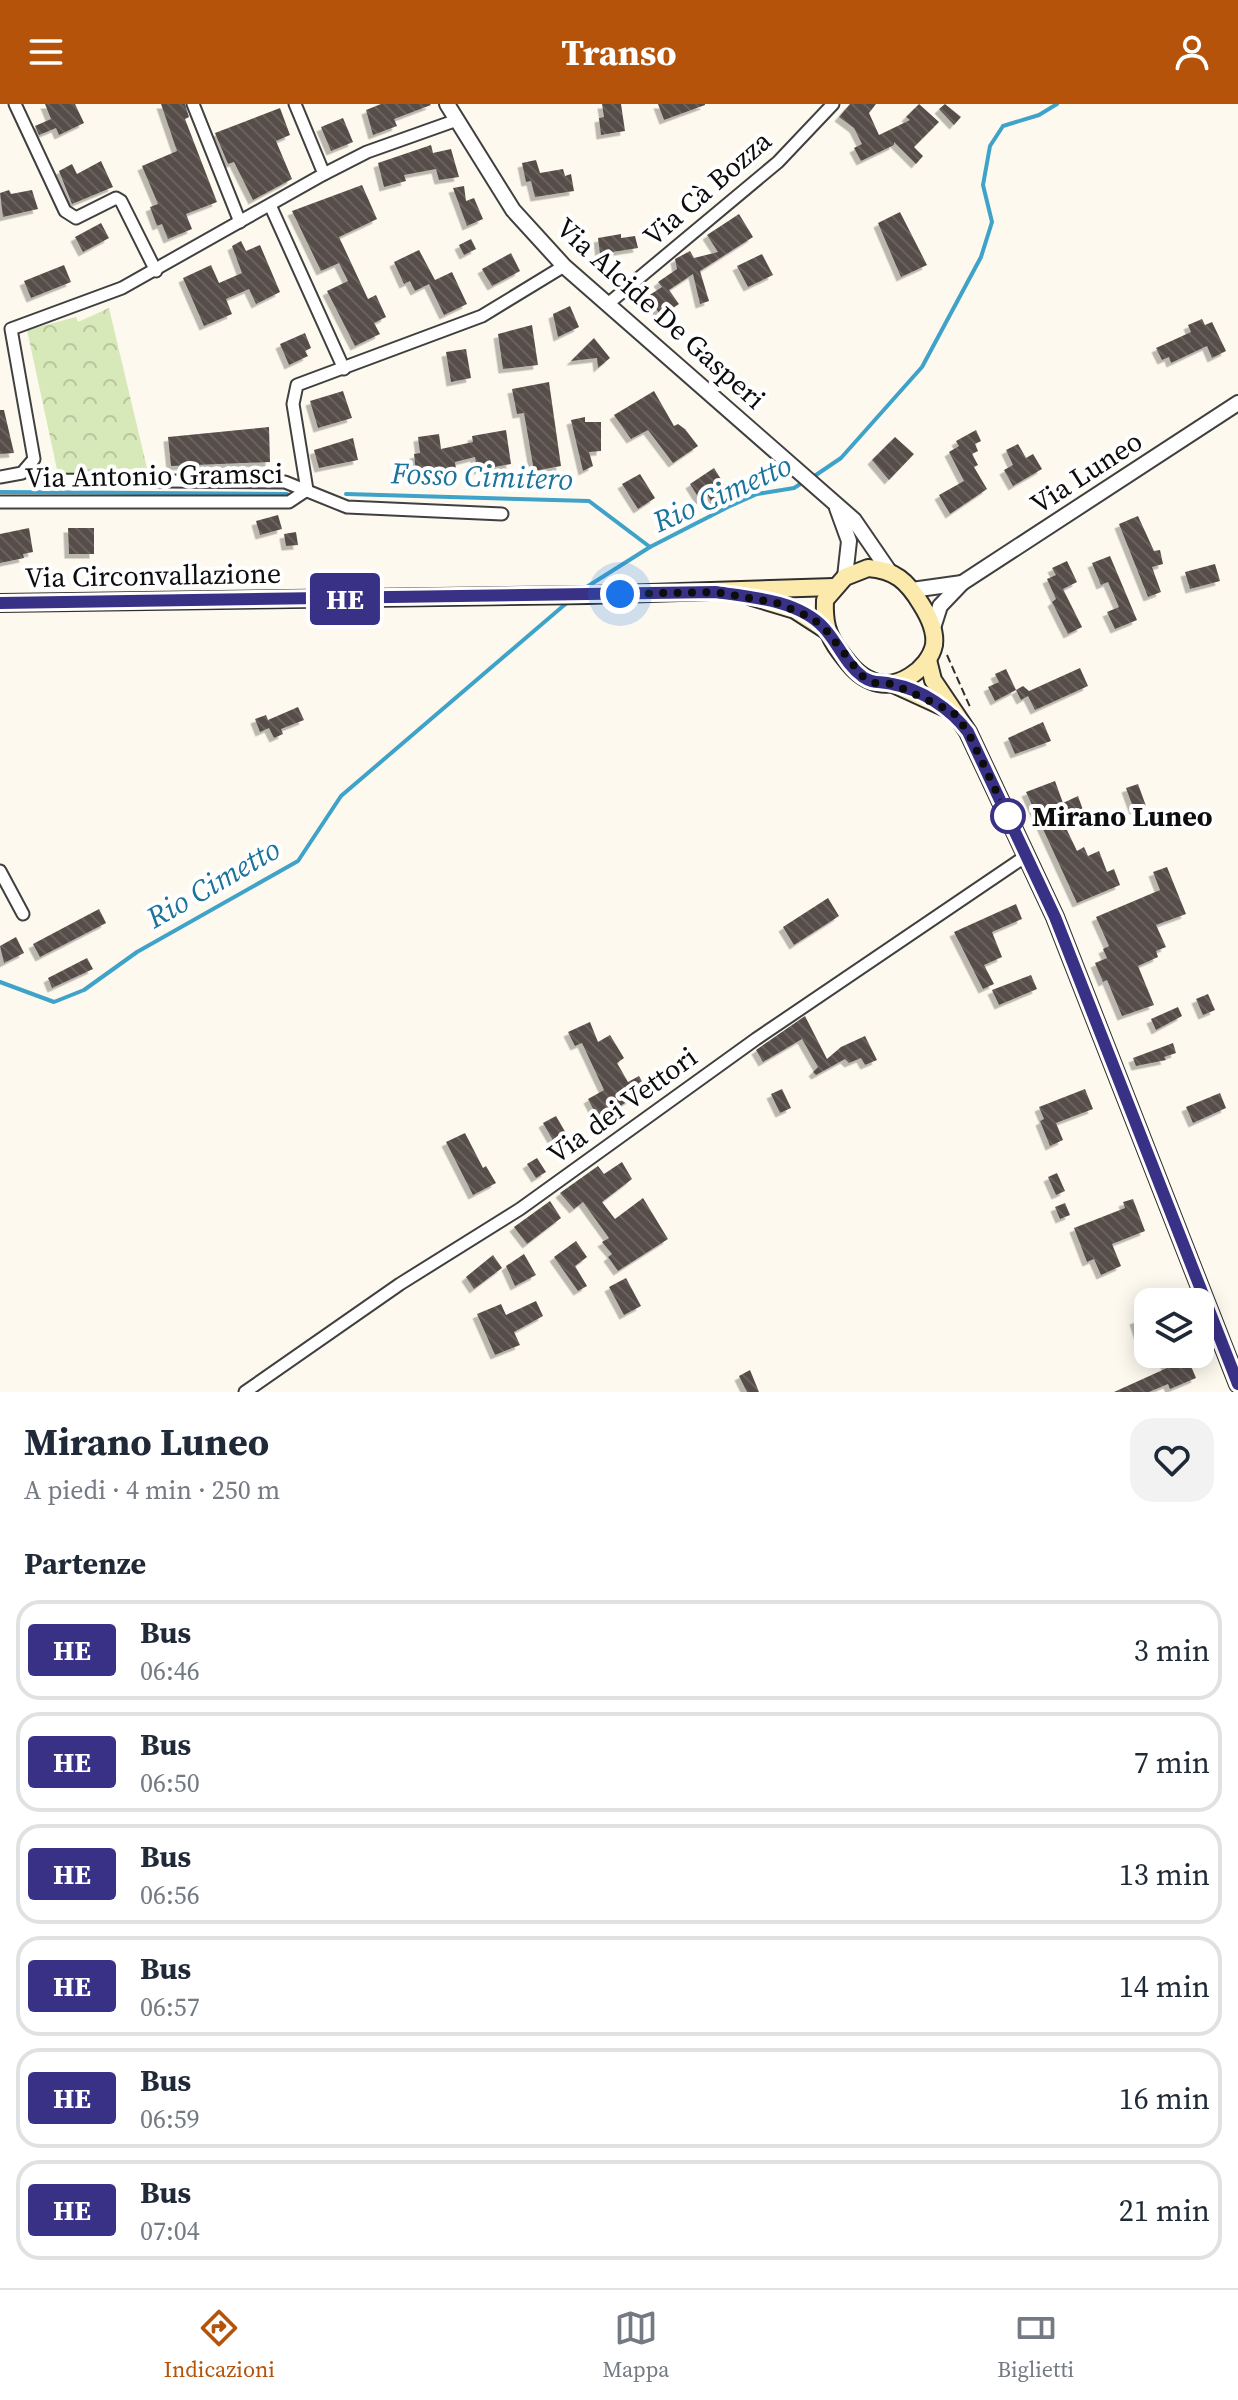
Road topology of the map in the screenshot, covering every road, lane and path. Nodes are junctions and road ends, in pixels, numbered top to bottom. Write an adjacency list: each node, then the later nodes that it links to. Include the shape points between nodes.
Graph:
1 (15, 104): 11 (street, via 65,211 76,218 116,198 121,201)
2 (193, 104): 9 (street)
3 (295, 104): 7 (street)
4 (447, 104): 6 (street, Via Alcide De Gasperi)
5 (833, 104): 12 (street, Via Cà Bozza, via 778,162)
6 (457, 120): 7 (street, via 367,152); 10 (street, Via Alcide De Gasperi, via 513,210)
7 (324, 174): 8 (street)
8 (270, 205): 9 (street); 13 (street)
9 (240, 222): 11 (street)
10 (564, 266): 12 (street, Via Alcide De Gasperi); 13 (street, Via Antonio Gramsci, via 482,316)
11 (156, 271): 15 (street, via 88,303 11,329 34,459)
12 (609, 303): 19 (street, Via Alcide De Gasperi)
13 (344, 369): 17 (street, Via Antonio Gramsci, via 294,390 297,446)
14 (1238, 403): 23 (street, Via Luneo)
15 (27, 469): 16 (street); 17 (street, Via Antonio Gramsci, via 45,480 285,482)
16 (0, 477)
17 (307, 490): 18 (street, Via Antonio Gramsci, via 289,502); 20 (street, via 347,507)
18 (0, 502)
19 (835, 504): 21 (street, Via Alcide De Gasperi, via 854,520); 22 (street, via 849,541)
20 (502, 514)
21 (889, 571): 22 (main road, via 868,568); 24 (main road)
22 (839, 582): 25 (main road, Via Circonvallazione); 28 (main road, via 825,600)
23 (962, 583): 24 (street); 27 (street, via 940,606)
24 (912, 590): 27 (main road)
25 (715, 592): 26 (main road, Via Circonvallazione); 28 (main road, via 777,603)
26 (0, 603)
27 (933, 628): 29 (main road)
28 (826, 630): 30 (main road, via 862,676)
29 (928, 660): 30 (main road); 31 (main road, via 933,680)
30 (893, 684): 31 (main road)
31 (953, 712): 32 (main road, via 968,732)
32 (1026, 856): 35 (main road, via 1086,992); 36 (street, Via dei Vettori, via 756,1039 520,1209 400,1284)
33 (0, 871): 34 (street)
34 (23, 914)
35 (1238, 1384)
36 (245, 1392)

